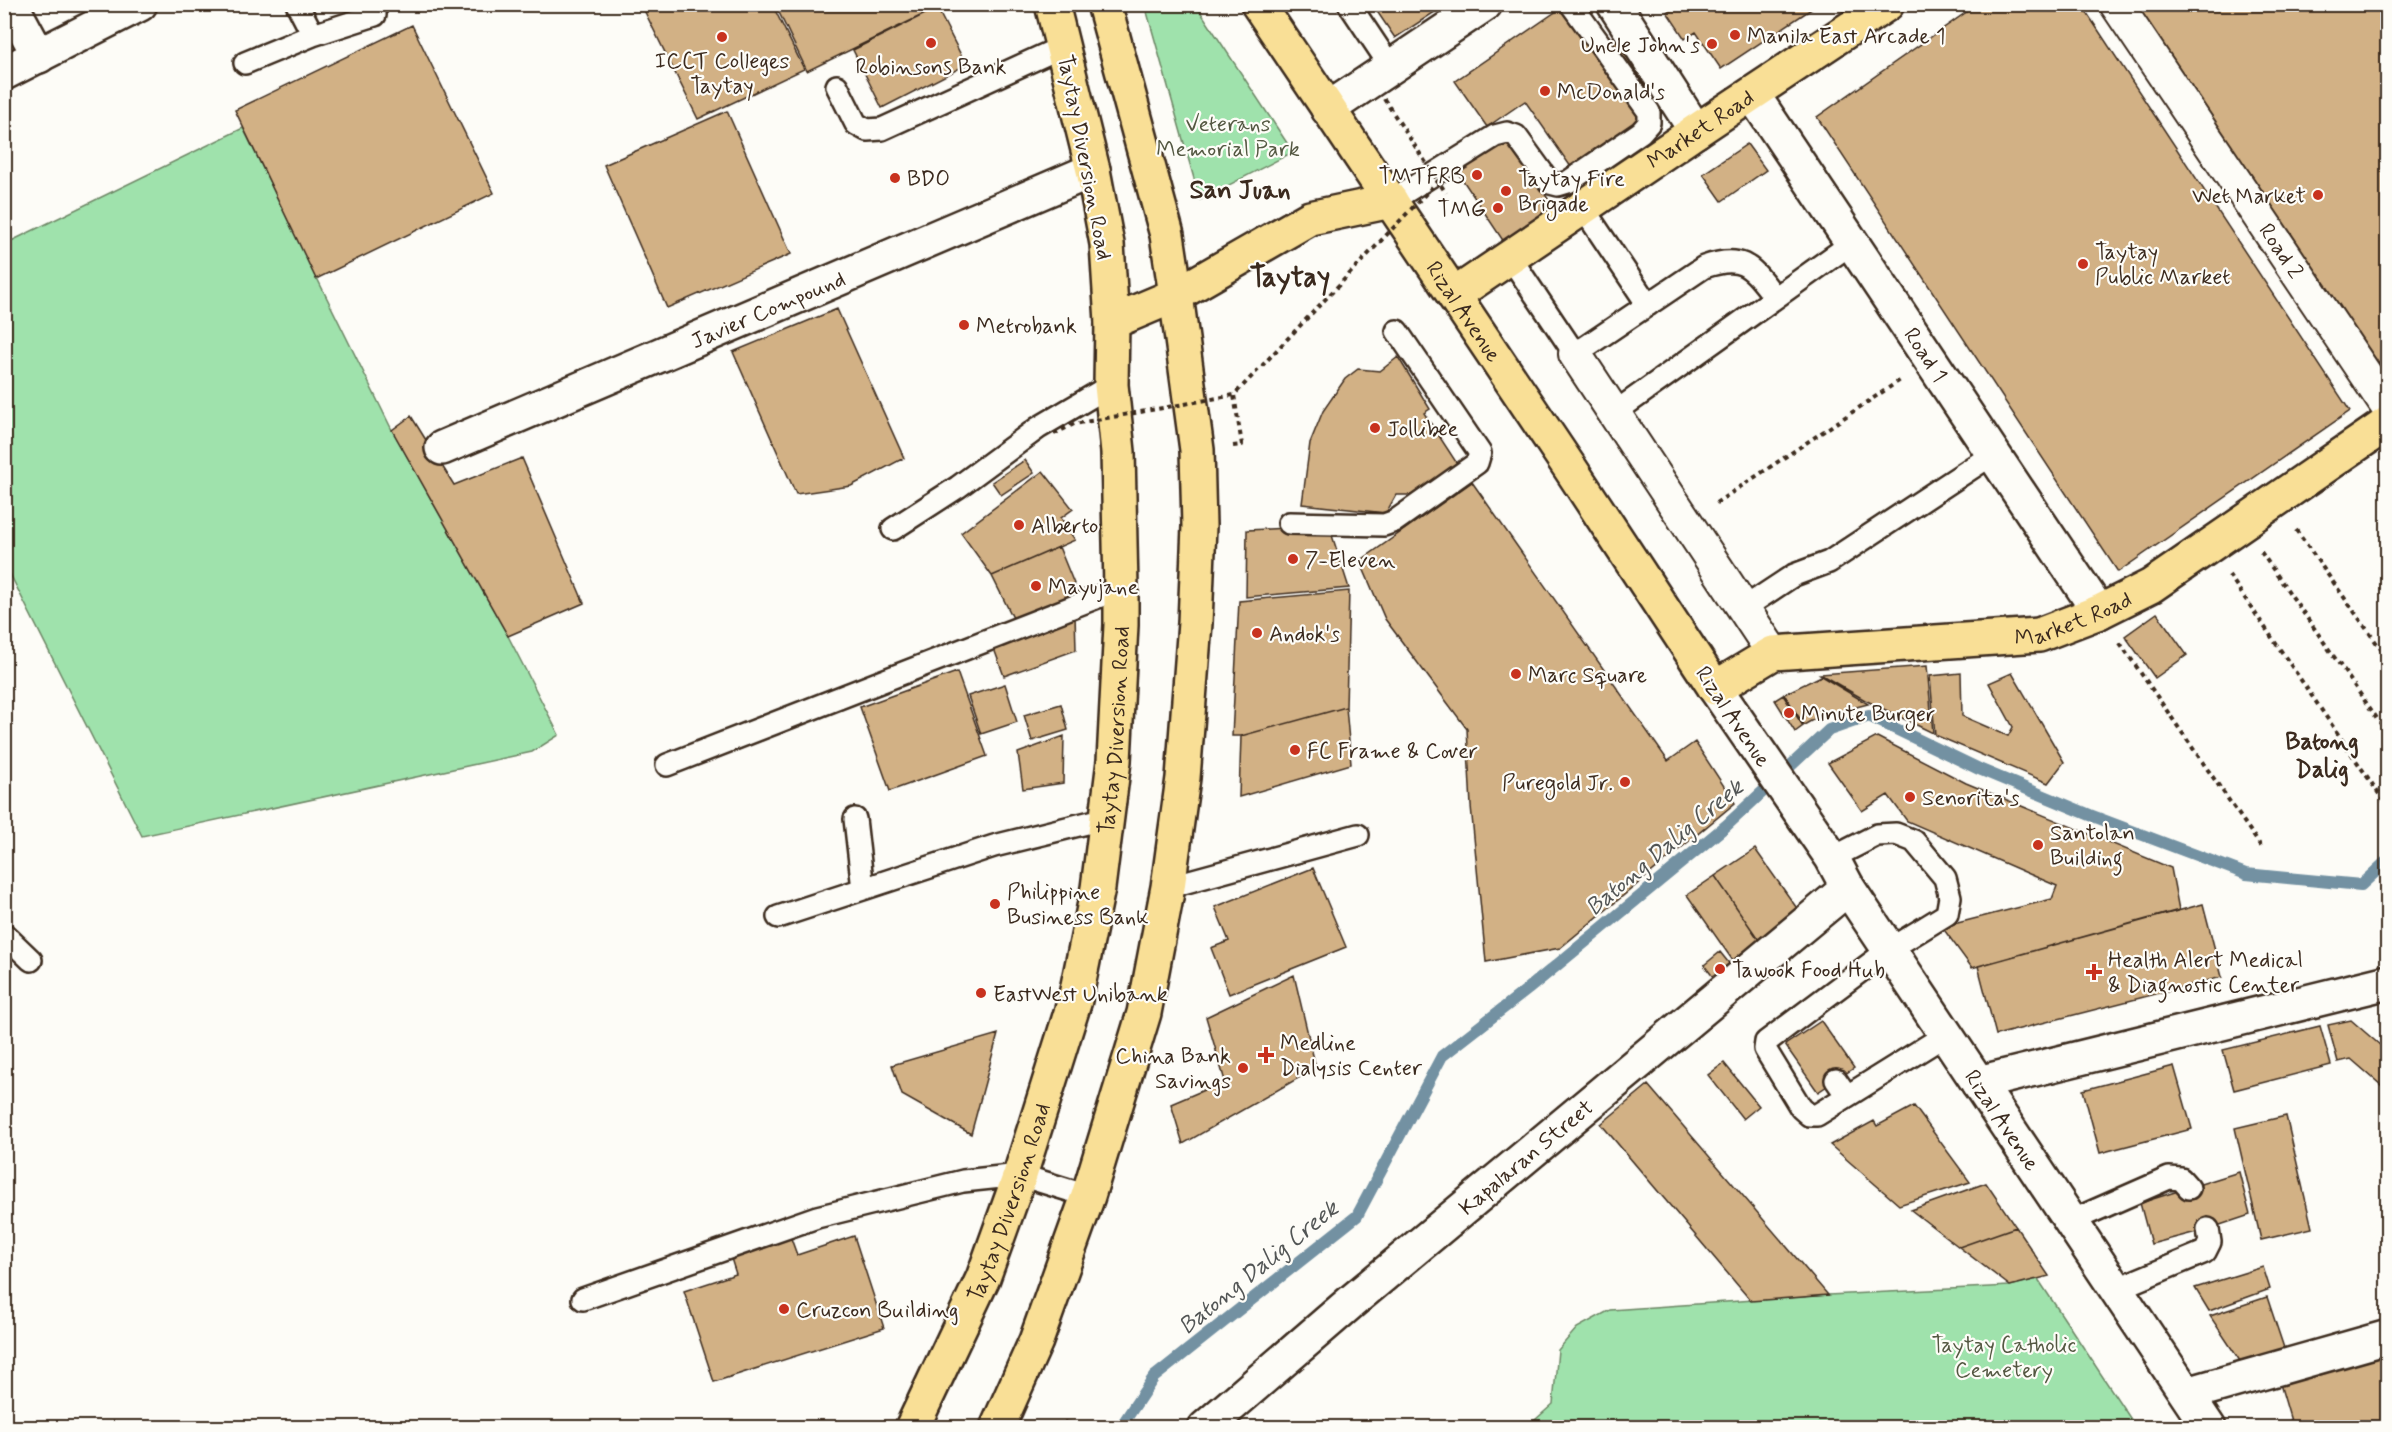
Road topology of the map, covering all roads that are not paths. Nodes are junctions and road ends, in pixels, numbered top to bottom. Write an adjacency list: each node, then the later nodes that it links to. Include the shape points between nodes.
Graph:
1 (11, 4): 16 (street)
2 (297, 4): 14 (lane)
3 (1052, 4): 15 (main road, Taytay Diversion Road)
4 (1104, 4): 29 (main road, via 1167,235)
5 (1258, 4): 22 (main road, Rizal Avenue)
6 (1350, 4): 18 (lane)
7 (1485, 4): 18 (street)
8 (1571, 4): 25 (lane, via 1649,112 1649,123 1641,132 1558,185 1550,183 1516,136 1495,136)
9 (1614, 4): 23 (street)
10 (1887, 4): 21 (main road, Market Road)
11 (2116, 4): 37 (street, Road 2)
12 (136, 5): 16 (street)
13 (375, 15): 14 (lane)
14 (313, 35): 17 (lane)
15 (1064, 46): 20 (lane, via 882,129 867,130 856,124); 24 (main road, Taytay Diversion Road)
16 (39, 56): 19 (street)
17 (245, 63)
18 (1392, 67): 22 (street)
19 (4, 73)
20 (837, 86)
21 (1753, 94): 23 (main road, Market Road); 27 (street, Road 1)
22 (1328, 109): 25 (main road, Rizal Avenue)
23 (1696, 130): 26 (main road, Market Road)
24 (1093, 170): 33 (main road, Taytay Diversion Road, via 1107,244); 40 (street, Javier Compound)
25 (1391, 201): 29 (main road, via 1310,218); 30 (main road, Rizal Avenue)
26 (1583, 208): 28 (main road, Market Road); 32 (lane)
27 (1852, 243): 31 (lane); 41 (street, Road 1)
28 (1510, 257): 30 (main road, Market Road); 35 (lane)
29 (1176, 295): 33 (main road); 54 (main road, via 1197,450 1199,526 1196,623 1184,766)
30 (1454, 295): 48 (main road, Rizal Avenue)
31 (1775, 297): 32 (lane, via 1744,264 1723,261 1704,267); 38 (lane)
32 (1648, 305): 35 (lane)
33 (1112, 322): 36 (main road, Taytay Diversion Road)
34 (1397, 331): 42 (lane, via 1480,453 1477,463 1384,525)
35 (1575, 354): 38 (street)
36 (1111, 385): 43 (lane, via 1038,428 958,487); 44 (main road, Taytay Diversion Road, via 1118,452)
37 (2388, 408)
38 (1614, 413): 45 (street)
39 (2388, 423): 46 (main road, Market Road, via 2151,586)
40 (442, 448)
41 (1993, 454): 45 (lane, via 1828,562 1794,575); 46 (street, Road 1)
42 (1289, 523)
43 (893, 528)
44 (1121, 588): 49 (lane); 50 (main road, Taytay Diversion Road, via 1114,761)
45 (1744, 608): 47 (street)
46 (2099, 612): 47 (main road, Market Road, via 2039,635)
47 (1773, 653): 48 (main road, Market Road)
48 (1715, 688): 53 (street, Rizal Avenue)
49 (667, 765)
50 (1107, 818): 56 (lane, via 994,846); 64 (main road, Taytay Diversion Road, via 1098,888 1075,1000)
51 (855, 819): 56 (lane)
52 (1358, 835): 54 (lane)
53 (1832, 858): 55 (street, Rizal Avenue); 59 (lane, via 1876,835 1896,834 1914,842 1945,878 1950,897 1947,914)
54 (1168, 887): 66 (main road, via 1144,1013)
55 (1848, 888): 59 (street, Rizal Avenue); 75 (street, Kapalaran Street)
56 (863, 889): 57 (lane)
57 (778, 917)
58 (4, 934): 60 (lane)
59 (1890, 949): 62 (street, Rizal Avenue); 62 (lane, via 1797,1028 1766,1042 1765,1049 1801,1108 1809,1115 1817,1115 1842,1088)
60 (32, 960)
61 (2388, 982): 63 (street)
62 (1947, 1034): 63 (street, Rizal Avenue)
63 (1978, 1083): 67 (street, Rizal Avenue)
64 (1020, 1175): 66 (lane); 70 (lane, via 963,1181 818,1217); 73 (main road, Taytay Diversion Road, via 983,1278)
65 (2189, 1188): 67 (lane, via 2181,1179 2169,1178)
66 (1088, 1197): 74 (main road, via 1036,1341)
67 (2071, 1221): 69 (street, Rizal Avenue)
68 (2208, 1229): 69 (lane, via 2210,1242 2205,1252)
69 (2116, 1289): 72 (street, Rizal Avenue)
70 (584, 1299)
71 (2388, 1337): 72 (street)
72 (2187, 1394): 76 (street, Rizal Avenue)
73 (912, 1428)
74 (997, 1428)
75 (1204, 1428)
76 (2209, 1428)

